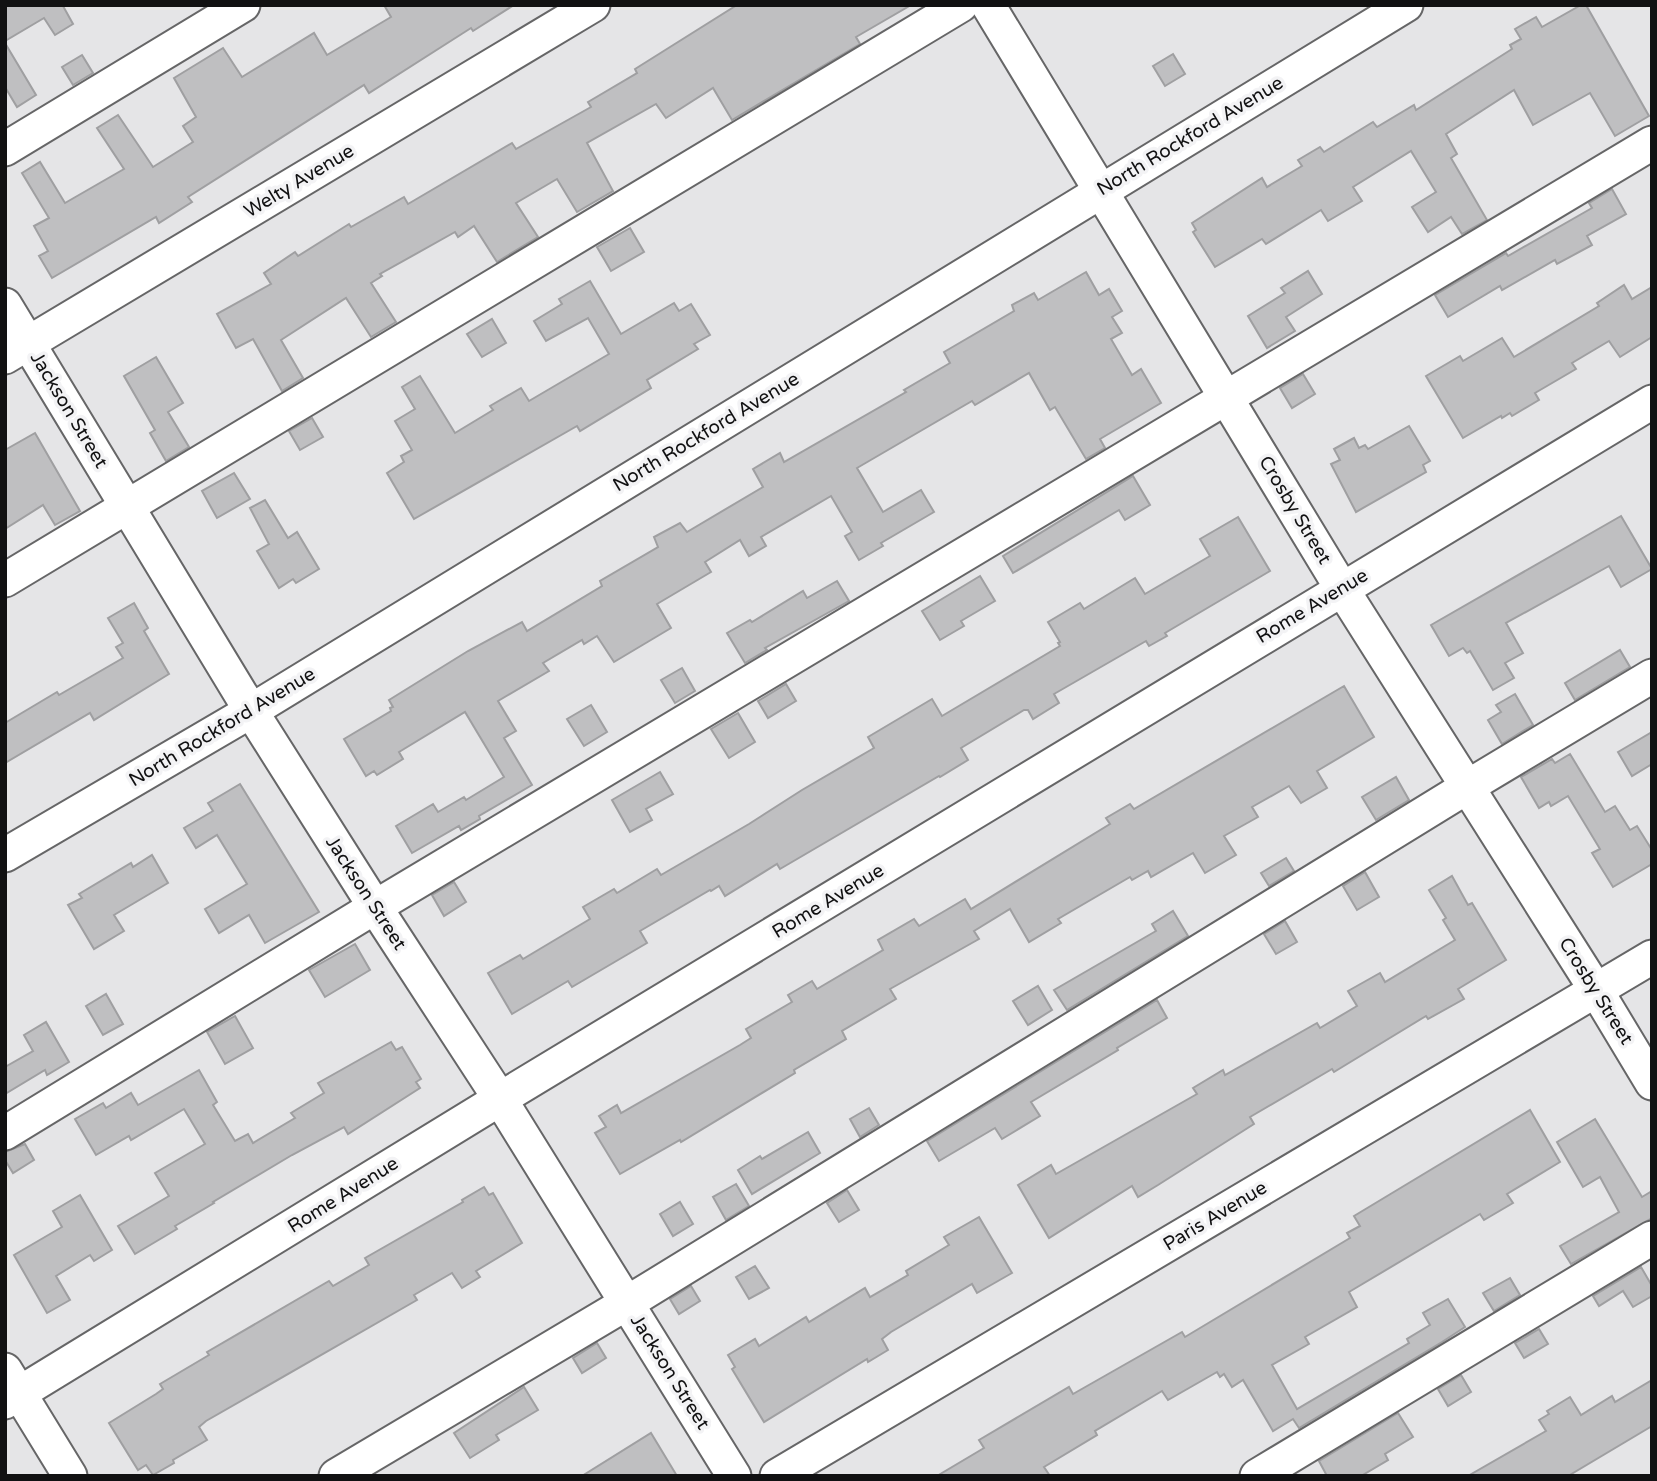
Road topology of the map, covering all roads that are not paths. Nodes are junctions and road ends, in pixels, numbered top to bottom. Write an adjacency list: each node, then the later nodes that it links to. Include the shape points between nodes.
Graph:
1 (243, 5): 7 (street)
2 (593, 5): 10 (street, Welty Avenue)
3 (961, 5): 13 (street)
4 (988, 5): 8 (street, Crosby Street)
5 (1406, 5): 8 (street, North Rockford Avenue)
6 (1652, 143): 11 (street)
7 (5, 149)
8 (1102, 190): 11 (street, Crosby Street); 17 (street, North Rockford Avenue)
9 (5, 305): 10 (street, Jackson Street)
10 (17, 350): 13 (street, Jackson Street)
11 (1226, 396): 15 (street, Crosby Street); 20 (street)
12 (1652, 402): 15 (street, Rome Avenue)
13 (128, 506): 14 (street); 17 (street, Jackson Street)
14 (5, 580)
15 (1342, 589): 18 (street, Crosby Street); 24 (street, Rome Avenue)
16 (1652, 676): 18 (street)
17 (251, 711): 19 (street, North Rockford Avenue); 20 (street, Jackson Street)
18 (1467, 787): 22 (street, Crosby Street); 27 (street)
19 (5, 855)
20 (375, 907): 24 (street, Jackson Street); 25 (street)
21 (1652, 957): 22 (street, Paris Avenue)
22 (1596, 990): 23 (street, Crosby Street); 32 (street, Paris Avenue)
23 (1652, 1083)
24 (500, 1099): 27 (street, Jackson Street); 28 (street, Rome Avenue)
25 (5, 1133)
26 (1652, 1238): 33 (street)
27 (627, 1303): 30 (street); 31 (street, Jackson Street)
28 (10, 1389): 29 (street)
29 (70, 1476)
30 (336, 1476)
31 (734, 1476)
32 (777, 1476)
33 (1257, 1476)

